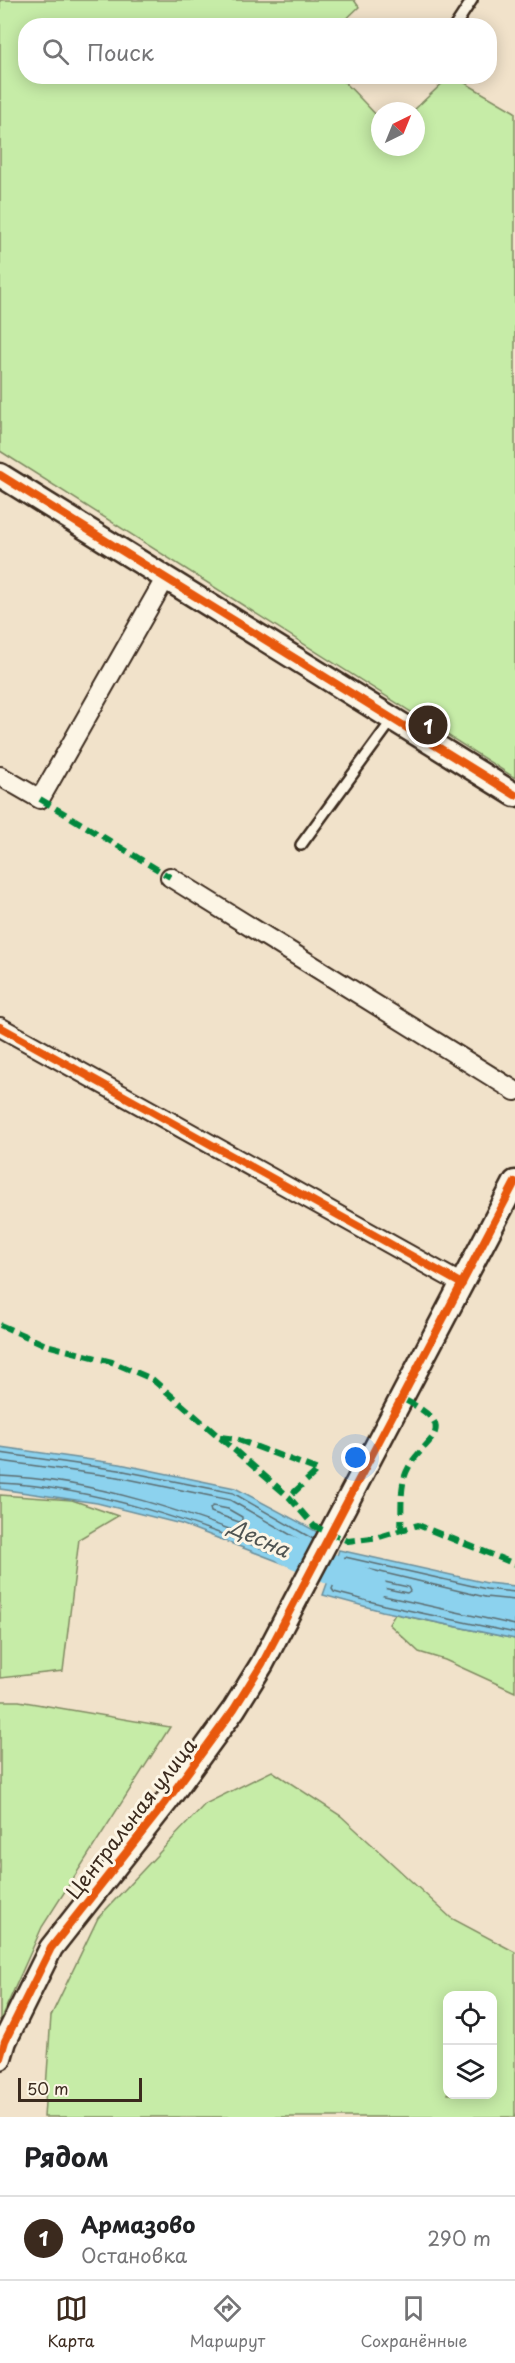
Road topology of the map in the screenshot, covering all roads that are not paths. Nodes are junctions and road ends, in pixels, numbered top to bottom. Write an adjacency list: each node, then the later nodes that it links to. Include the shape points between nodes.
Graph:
1 (472, 0): 2 (lane)
2 (460, 18)
3 (0, 475): 4 (street)
4 (165, 579): 5 (street); 6 (street, via 40,799)
5 (393, 718): 7 (street); 8 (lane)
6 (0, 776)
7 (515, 795)
8 (301, 845)
9 (170, 877): 11 (street)
10 (0, 1027): 13 (street)
11 (515, 1091)
12 (512, 1193): 13 (street, Центральная улица)
13 (462, 1284): 14 (street, Центральная улица, via 234,1709 51,1948 4,2042)
14 (0, 2058)

